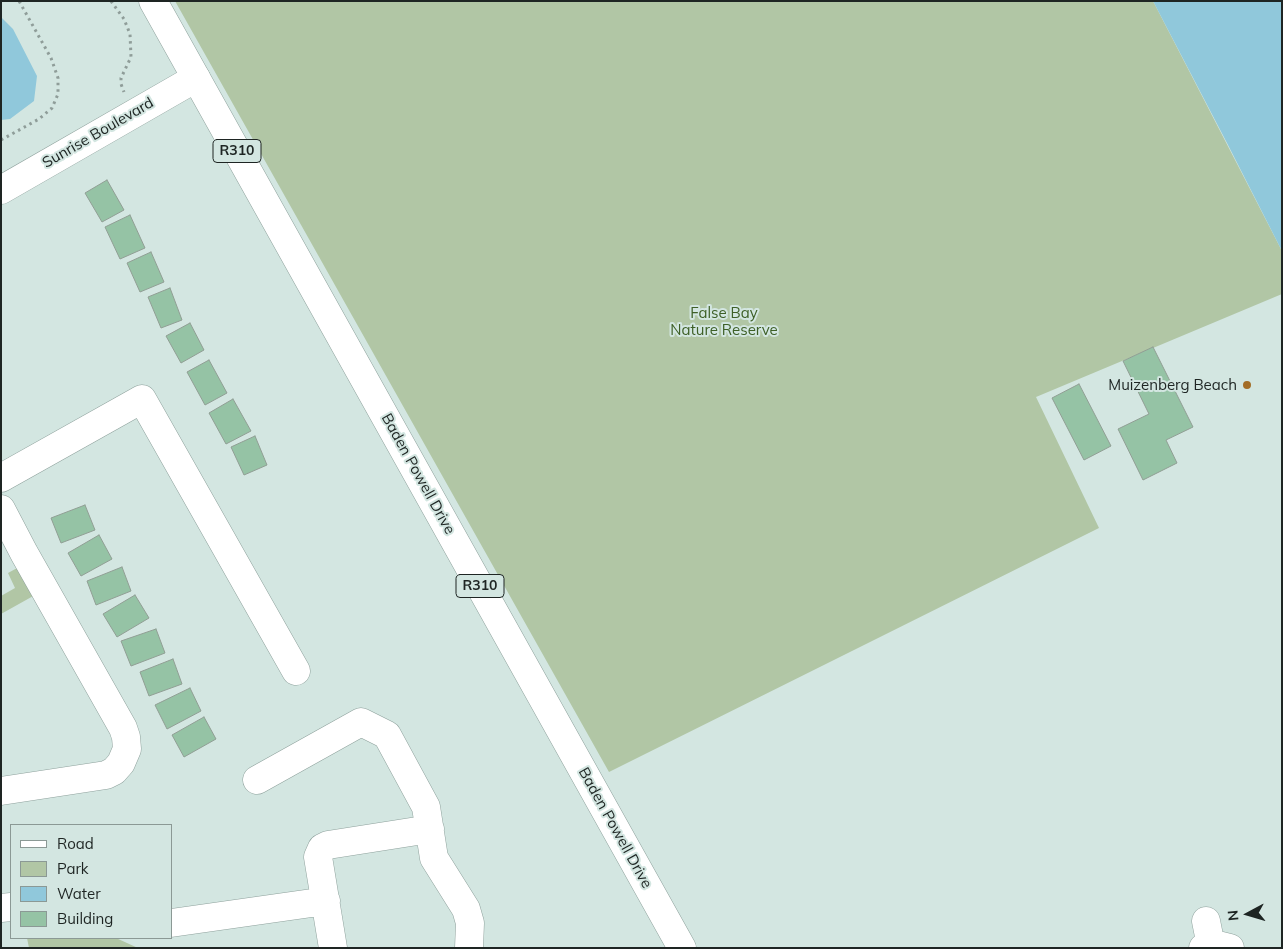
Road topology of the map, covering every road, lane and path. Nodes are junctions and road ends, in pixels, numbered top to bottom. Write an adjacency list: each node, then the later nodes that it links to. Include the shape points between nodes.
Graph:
1 (19, 1): 6 (path, via 52,58 58,78 58,94 52,108)
2 (111, 1): 5 (path, via 130,34 131,57 121,78)
3 (153, 1): 4 (main road, Baden Powell Drive / R310)
4 (196, 78): 7 (main road, Sunrise Boulevard); 18 (main road, Baden Powell Drive / R310)
5 (125, 92)
6 (1, 140)
7 (1, 190)
8 (1, 478): 10 (main road, via 142,400)
9 (1, 509): 12 (main road, via 123,728 127,748 121,763 106,775)
10 (296, 671)
11 (257, 780): 13 (main road, via 361,722 387,734 426,807)
12 (1, 791)
13 (430, 829): 14 (main road, via 324,846 318,857); 17 (main road, via 434,858 466,909 470,922)
14 (326, 901): 15 (main road); 16 (main road)
15 (172, 923)
16 (333, 948)
17 (469, 948)
18 (682, 948)

